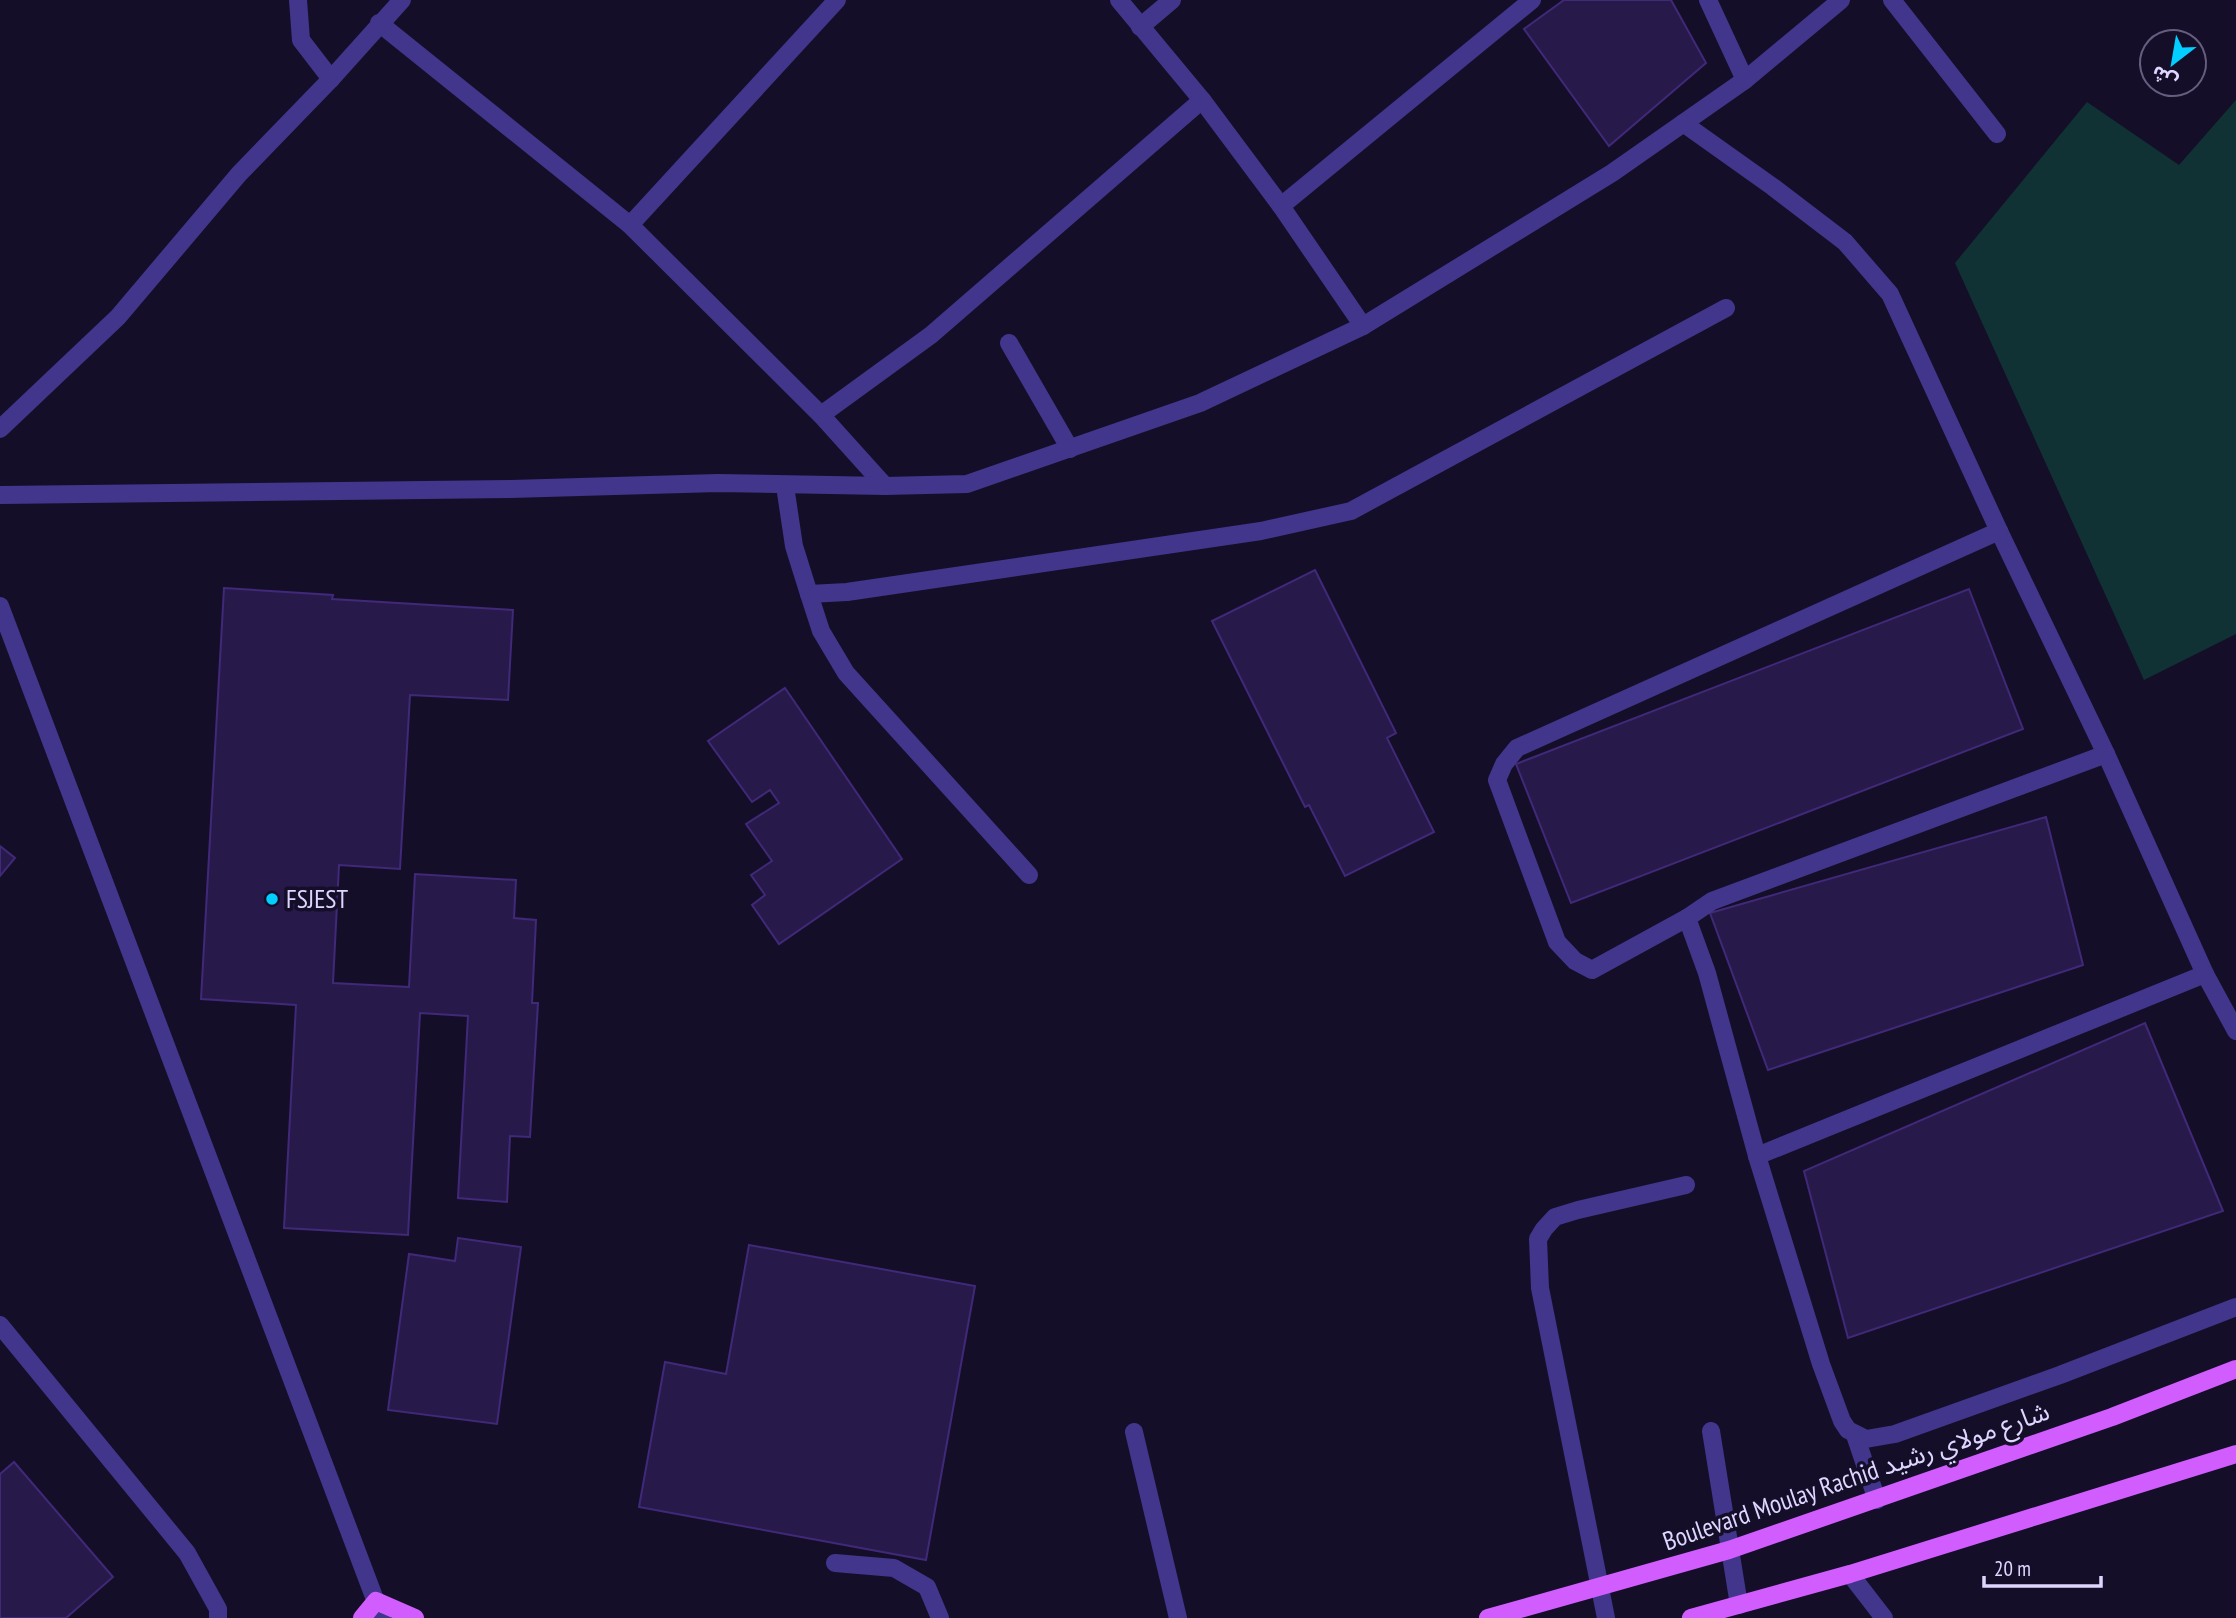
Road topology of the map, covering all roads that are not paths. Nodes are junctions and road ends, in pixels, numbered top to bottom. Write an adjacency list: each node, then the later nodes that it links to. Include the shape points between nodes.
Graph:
1 (298, 0): 12 (street, via 301,40)
2 (402, 0): 10 (street)
3 (836, 0): 18 (street)
4 (1119, 0): 11 (street)
5 (1172, 0): 11 (street)
6 (1532, 0): 17 (street)
7 (1708, 0): 13 (street)
8 (1841, 0): 13 (street)
9 (1892, 0): 16 (street)
10 (379, 23): 12 (street); 18 (street)
11 (1140, 27): 14 (street)
12 (331, 79): 23 (street, via 239,174 118,317)
13 (1745, 80): 15 (street)
14 (1202, 100): 17 (street); 22 (street, via 931,335)
15 (1683, 123): 20 (street, via 1612,173); 28 (street, via 1845,242 1890,294)
16 (1997, 134)
17 (1281, 206): 20 (street)
18 (630, 225): 22 (street)
19 (1726, 308): 29 (street, via 1351,511 1261,531)
20 (1363, 326): 24 (street, via 1200,403)
21 (1009, 343): 24 (street)
22 (821, 415): 26 (street)
23 (0, 429)
24 (1070, 449): 26 (street, via 967,484)
25 (785, 486): 26 (street); 27 (street, via 718,483); 29 (street, via 794,546)
26 (885, 486)
27 (0, 495)
28 (1999, 531): 31 (street); 33 (street, via 1517,748 1504,764 1497,780 1557,942 1575,961 1592,970)
29 (809, 594): 32 (street, via 821,631 846,673)
30 (0, 606): 50 (street)
31 (2106, 754): 33 (street, via 1712,901); 34 (street)
32 (1029, 875)
33 (1687, 918): 36 (street, via 1707,973)
34 (2205, 975): 35 (street); 36 (street)
35 (2236, 1031)
36 (1757, 1156): 43 (street, via 1821,1364 1842,1421)
37 (1686, 1185): 49 (street, via 1555,1217 1538,1239 1540,1288)
38 (2236, 1307): 43 (street, via 1895,1434 1873,1440)
39 (0, 1325): 52 (street, via 187,1553 218,1609)
40 (2236, 1369): 45 (main road, Boulevard Moulay Rachid شارع مولاي رشيد)
41 (1711, 1431): 46 (street)
42 (1134, 1432): 57 (street)
43 (1855, 1435): 45 (street)
44 (2236, 1454): 48 (main road)
45 (1877, 1500): 46 (main road, Boulevard Moulay Rachid شارع مولاي رشيد)
46 (1729, 1550): 49 (main road, Boulevard Moulay Rachid شارع مولاي رشيد); 51 (street)
47 (835, 1563): 56 (street, via 894,1568 927,1587)
48 (1850, 1574): 51 (main road); 61 (street)
49 (1600, 1586): 58 (main road, Boulevard Moulay Rachid شارع مولاي رشيد); 59 (street)
50 (376, 1601): 53 (main road); 54 (street); 55 (main road)
51 (1739, 1605): 60 (main road)
52 (218, 1618)
53 (362, 1618)
54 (382, 1618)
55 (415, 1618)
56 (940, 1618)
57 (1178, 1618)
58 (1488, 1618)
59 (1606, 1618)
60 (1691, 1618)
61 (1885, 1618)

